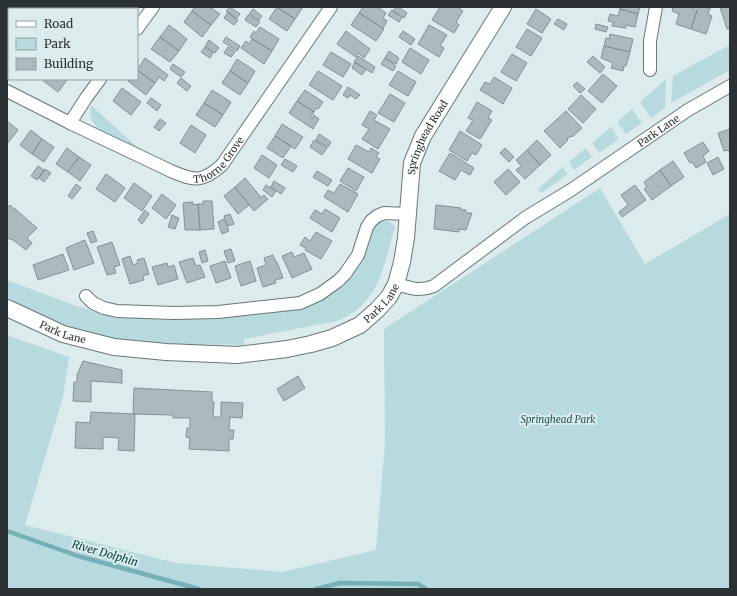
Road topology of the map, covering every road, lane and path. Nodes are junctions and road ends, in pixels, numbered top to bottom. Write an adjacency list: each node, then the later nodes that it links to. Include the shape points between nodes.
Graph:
1 (153, 7): 5 (street)
2 (331, 7): 10 (street, Thorne Grove, via 222,165 211,175 199,179 186,178)
3 (503, 7): 11 (street, Springhead Road, via 423,136 412,163)
4 (656, 7): 6 (street, via 650,41)
5 (138, 28)
6 (650, 70)
7 (99, 80): 10 (street)
8 (730, 86): 12 (street, Park Lane, via 688,110 571,190 525,218 434,286 414,289)
9 (7, 91): 10 (street, Thorne Grove)
10 (70, 123)
11 (408, 214): 12 (street, Springhead Road, via 402,262); 13 (street, via 377,216 367,227 358,255 346,274 320,294 300,303 218,312 174,313 117,311 104,308)
12 (396, 284): 14 (street, Park Lane, via 389,297 360,325 332,338 287,349 237,355 114,347 63,334)
13 (86, 296)
14 (7, 308)

